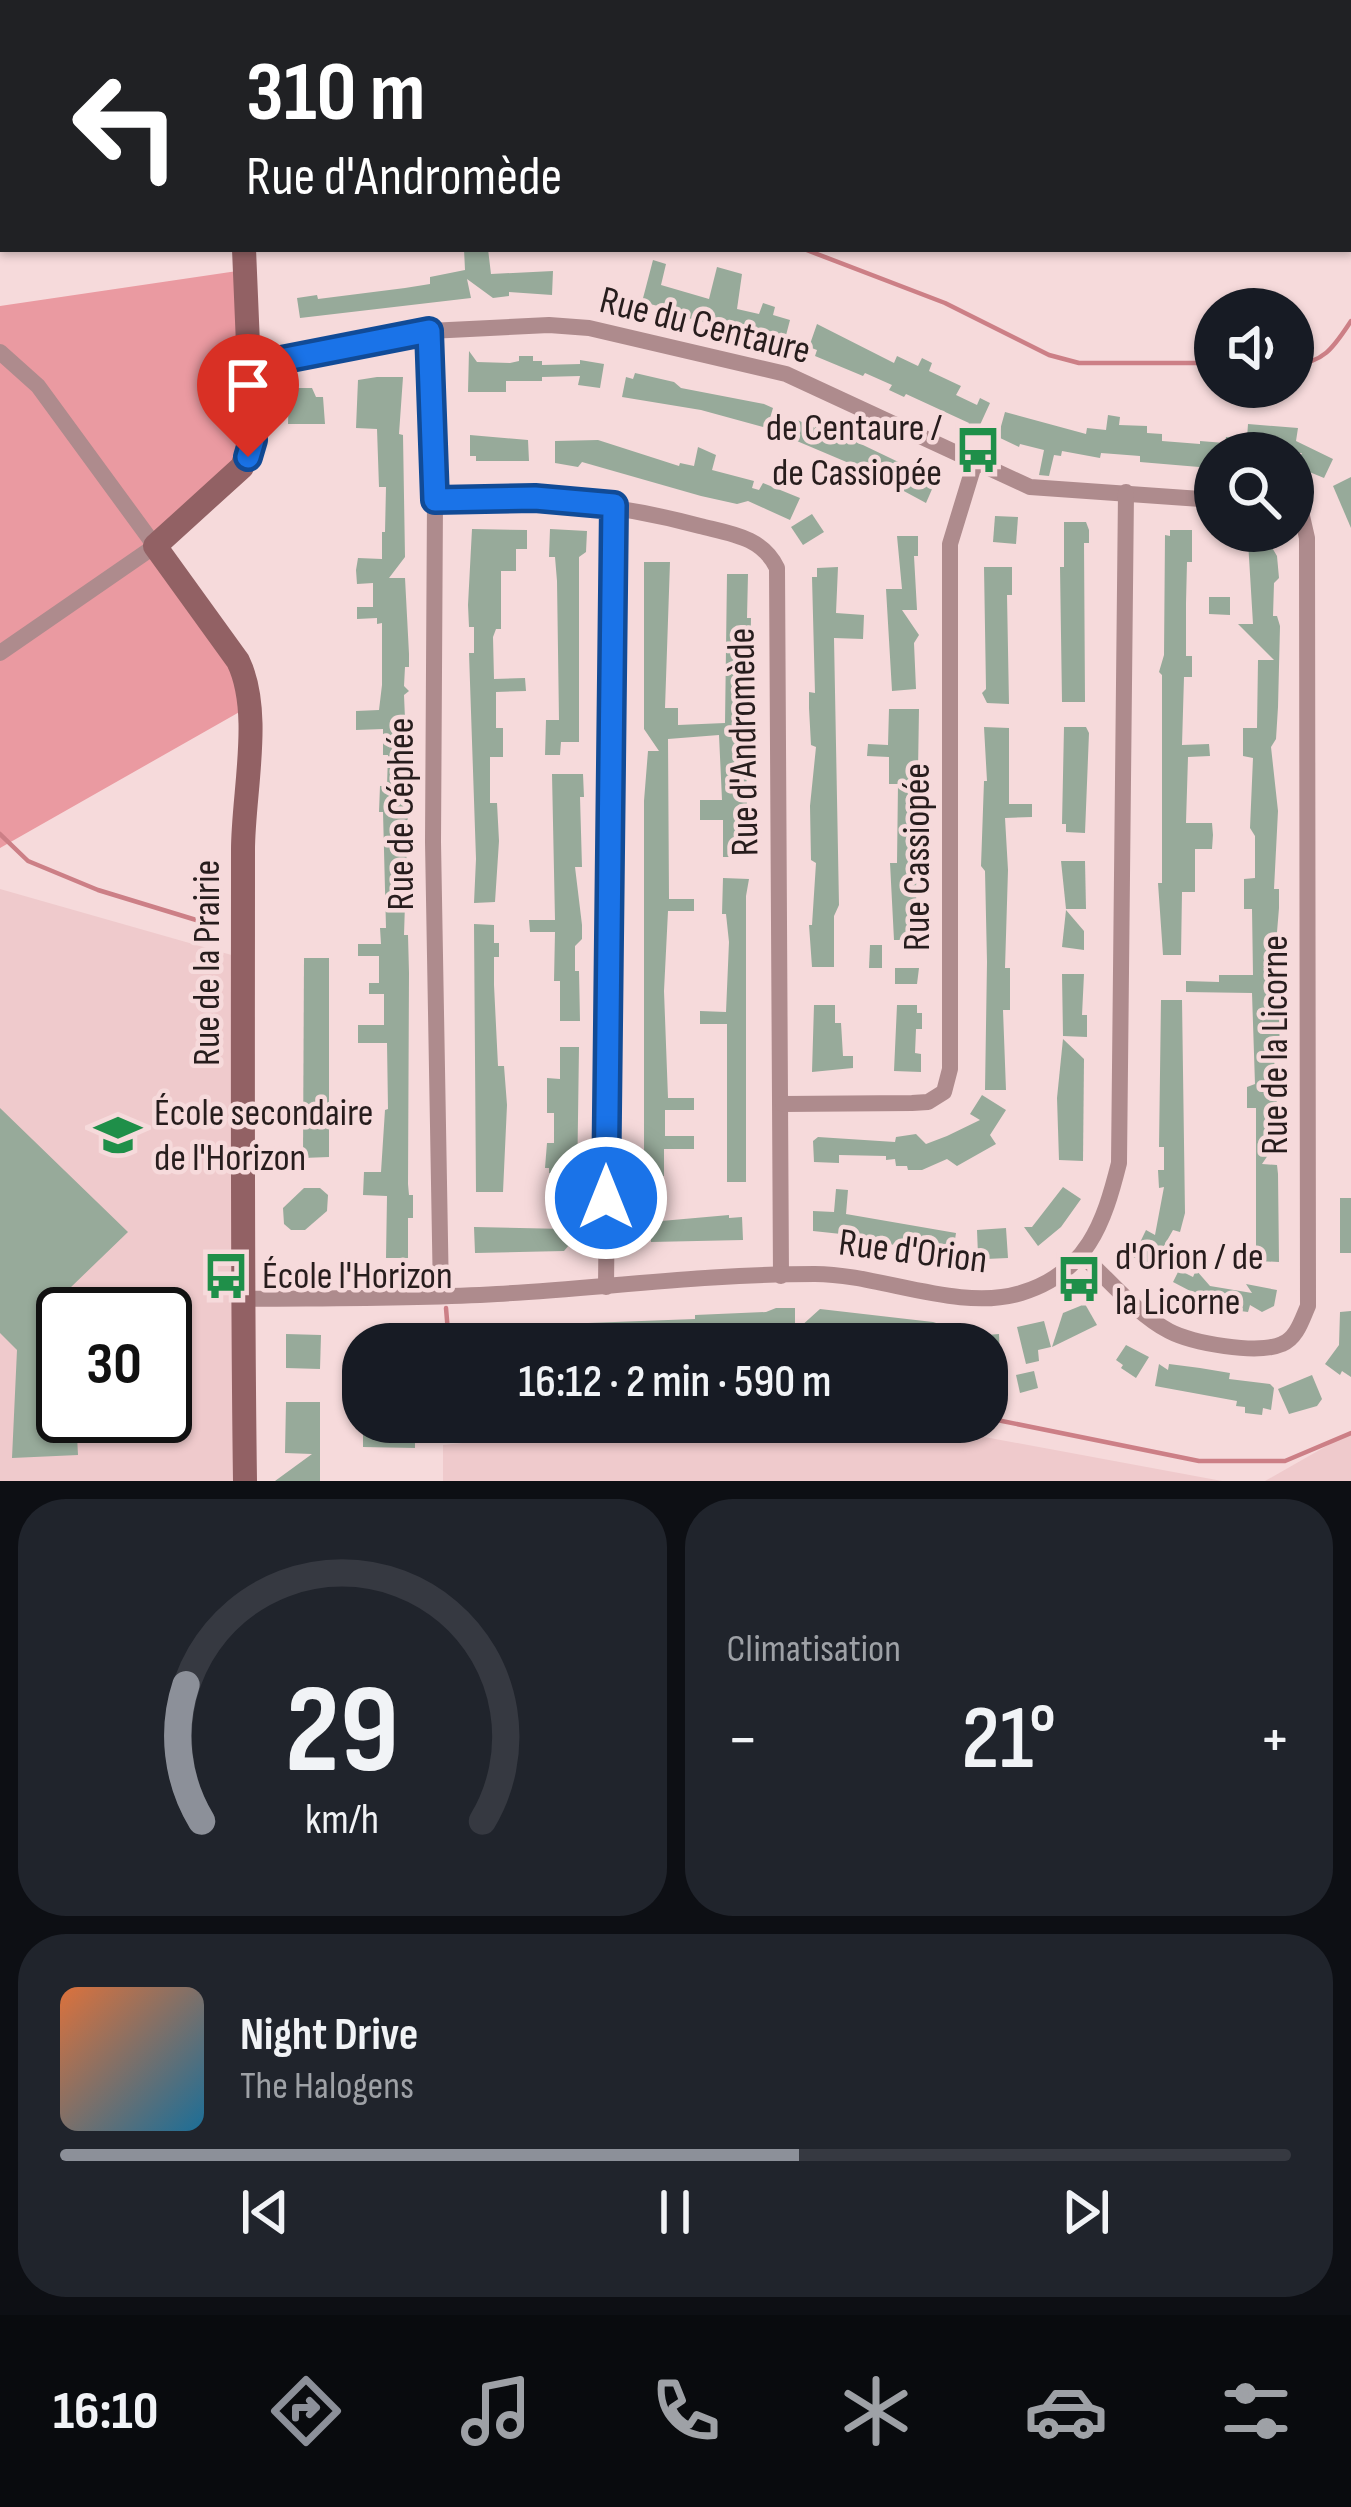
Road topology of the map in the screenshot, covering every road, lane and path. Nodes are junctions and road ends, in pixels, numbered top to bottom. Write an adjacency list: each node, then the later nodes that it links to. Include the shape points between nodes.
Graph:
1 (244, 252): 4 (street)
2 (429, 331): 4 (street, Rue du Centaure); 5 (street, Rue du Centaure, via 549,326 627,335 786,374); 8 (street, Rue de Céphée)
3 (0, 352): 10 (street, via 38,386)
4 (250, 366): 10 (street, via 248,457)
5 (975, 462): 6 (street, Rue du Centaure, via 1030,487); 13 (street, Rue Cassiopée, via 950,544 944,1092 928,1102)
6 (1126, 492): 7 (street); 14 (street, via 1119,1162 1107,1211)
7 (1194, 498)
8 (435, 500): 9 (street, Rue d'Andromède); 17 (street, Rue de Céphée)
9 (614, 505): 13 (street, Rue d'Andromède, via 745,538 768,550 777,568); 16 (street)
10 (155, 545): 12 (street); 18 (street, Rue de la Prairie, via 238,661 250,706)
11 (1307, 552): 14 (street, Rue de la Licorne, via 1308,1306 1283,1344 1206,1342 1150,1319)
12 (0, 653)
13 (783, 1104): 15 (street, Rue d'Andromède)
14 (1083, 1256): 15 (street, Rue d'Orion, via 1021,1293 981,1299 819,1274)
15 (781, 1276): 16 (street, Rue d'Orion)
16 (606, 1287): 17 (street, Rue d'Orion)
17 (441, 1296): 18 (street, Rue d'Orion)
18 (242, 1299): 19 (street, Rue de la Prairie)
19 (245, 1481)

